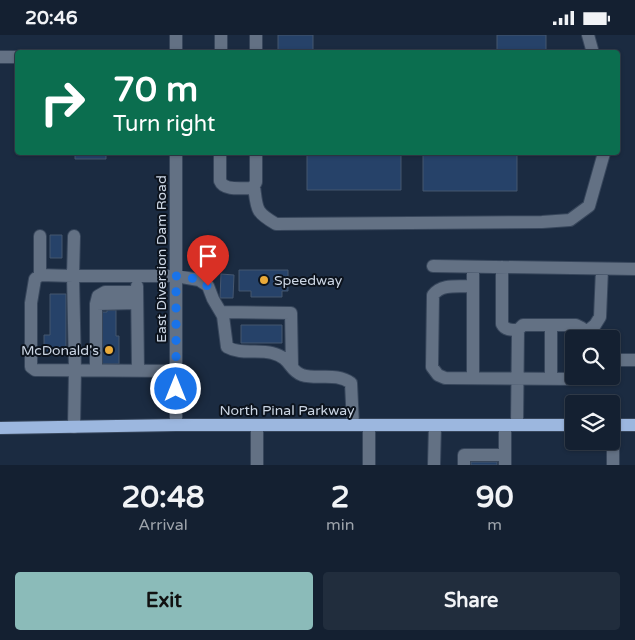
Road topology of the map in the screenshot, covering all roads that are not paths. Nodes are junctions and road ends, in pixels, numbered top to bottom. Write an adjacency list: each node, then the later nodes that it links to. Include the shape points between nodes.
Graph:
1 (176, 35): 5 (street)
2 (221, 35): 6 (street)
3 (256, 35): 7 (street)
4 (588, 35): 8 (street)
5 (176, 50)
6 (221, 50)
7 (256, 50)
8 (592, 50)
9 (0, 57): 10 (street)
10 (15, 57)
11 (176, 155): 26 (street, East Diversion Dam Road)
12 (220, 155): 15 (street, via 222,185)
13 (256, 155): 15 (street)
14 (603, 155): 15 (street, via 589,206 570,220 276,224 262,216 257,207)
15 (254, 186)
16 (40, 236): 23 (street)
17 (74, 236): 24 (street)
18 (433, 266): 19 (street)
19 (473, 267): 20 (street); 27 (street)
20 (502, 267): 21 (street); 31 (street, via 502,324 507,329)
21 (602, 269): 22 (street); 33 (street, via 600,317)
22 (635, 269)
23 (40, 275): 24 (street); 37 (street, via 35,279 31,303 31,367 34,370)
24 (73, 276): 25 (street); 37 (street)
25 (136, 276): 26 (street); 28 (street)
26 (176, 276): 29 (street, via 192,278 208,286); 40 (street, East Diversion Dam Road)
27 (473, 287): 41 (street); 41 (street, via 442,287 433,295 432,357 432,367 438,375)
28 (137, 297): 38 (street, via 96,304); 39 (street)
29 (221, 312): 36 (street, via 227,347 234,351 270,352 284,357); 36 (street, via 291,313)
30 (551, 325): 31 (street, via 523,325); 32 (street, via 576,325); 43 (street)
31 (518, 330): 42 (street)
32 (582, 330)
33 (590, 330)
34 (635, 360): 35 (street)
35 (620, 361)
36 (292, 366): 47 (street, via 304,376 343,377 351,383)
37 (75, 370): 38 (street); 54 (street)
38 (96, 370): 39 (street)
39 (138, 371): 40 (street)
40 (176, 371): 45 (street, East Diversion Dam Road)
41 (473, 379): 42 (street)
42 (517, 379): 43 (street); 50 (street)
43 (551, 379): 44 (street)
44 (565, 379)
45 (176, 425): 46 (main road, North Pinal Parkway); 54 (main road, North Pinal Parkway)
46 (257, 425): 47 (main road, North Pinal Parkway); 58 (street)
47 (353, 425): 48 (main road, North Pinal Parkway)
48 (369, 425): 49 (main road, North Pinal Parkway); 59 (street)
49 (434, 425): 50 (main road, North Pinal Parkway); 60 (street)
50 (511, 425): 51 (main road, North Pinal Parkway); 57 (street)
51 (565, 425)
52 (620, 425): 53 (main road)
53 (635, 425)
54 (74, 427): 55 (main road, North Pinal Parkway)
55 (0, 428)
56 (613, 450): 62 (street)
57 (505, 460): 61 (street, via 464,455)
58 (257, 465)
59 (369, 465)
60 (434, 465)
61 (464, 465)
62 (613, 465)

